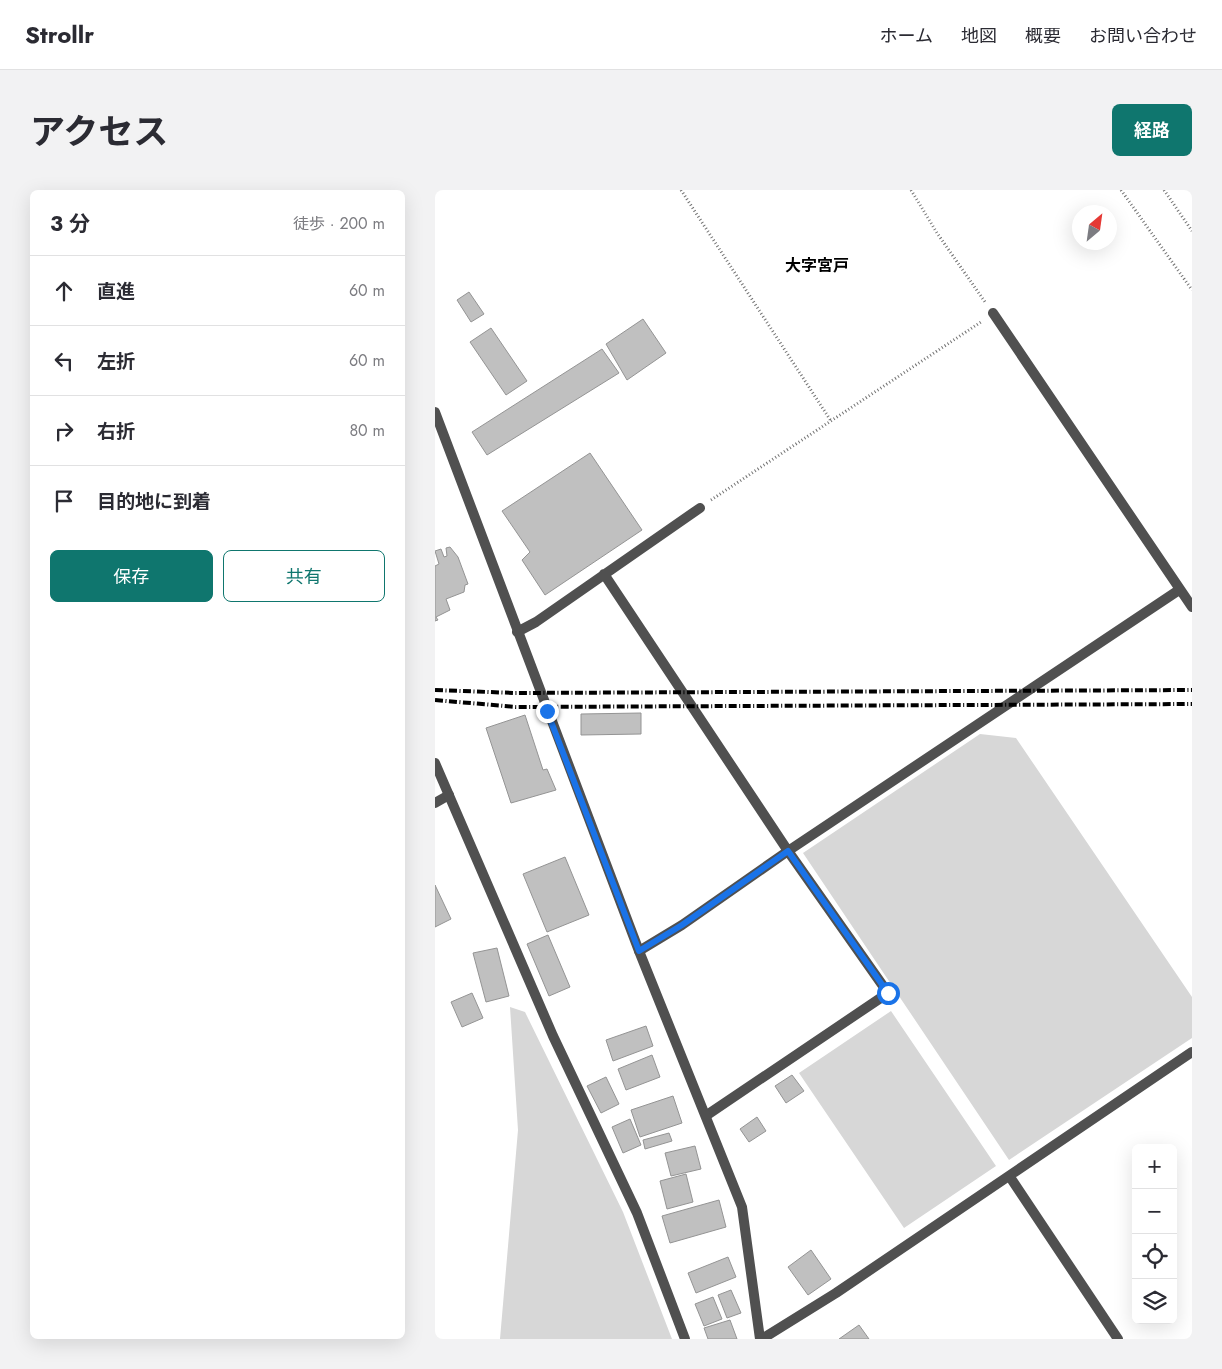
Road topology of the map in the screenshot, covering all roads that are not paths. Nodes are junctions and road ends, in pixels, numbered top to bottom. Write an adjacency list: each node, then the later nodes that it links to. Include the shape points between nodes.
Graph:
1 (993, 313): 5 (street)
2 (435, 412): 7 (street)
3 (700, 508): 4 (street)
4 (604, 574): 7 (street); 11 (street)
5 (1179, 590): 6 (street); 11 (street)
6 (1192, 607)
7 (517, 632): 12 (street)
8 (435, 763): 9 (street)
9 (449, 795): 10 (street); 16 (street, via 553,1036 637,1213)
10 (435, 802)
11 (788, 851): 12 (street); 14 (street, via 888,993)
12 (639, 951): 14 (street)
13 (1192, 1052): 15 (street)
14 (707, 1115): 17 (street, via 743,1206)
15 (1010, 1177): 17 (street); 18 (street)
16 (685, 1339)
17 (761, 1339)
18 (1118, 1339)

